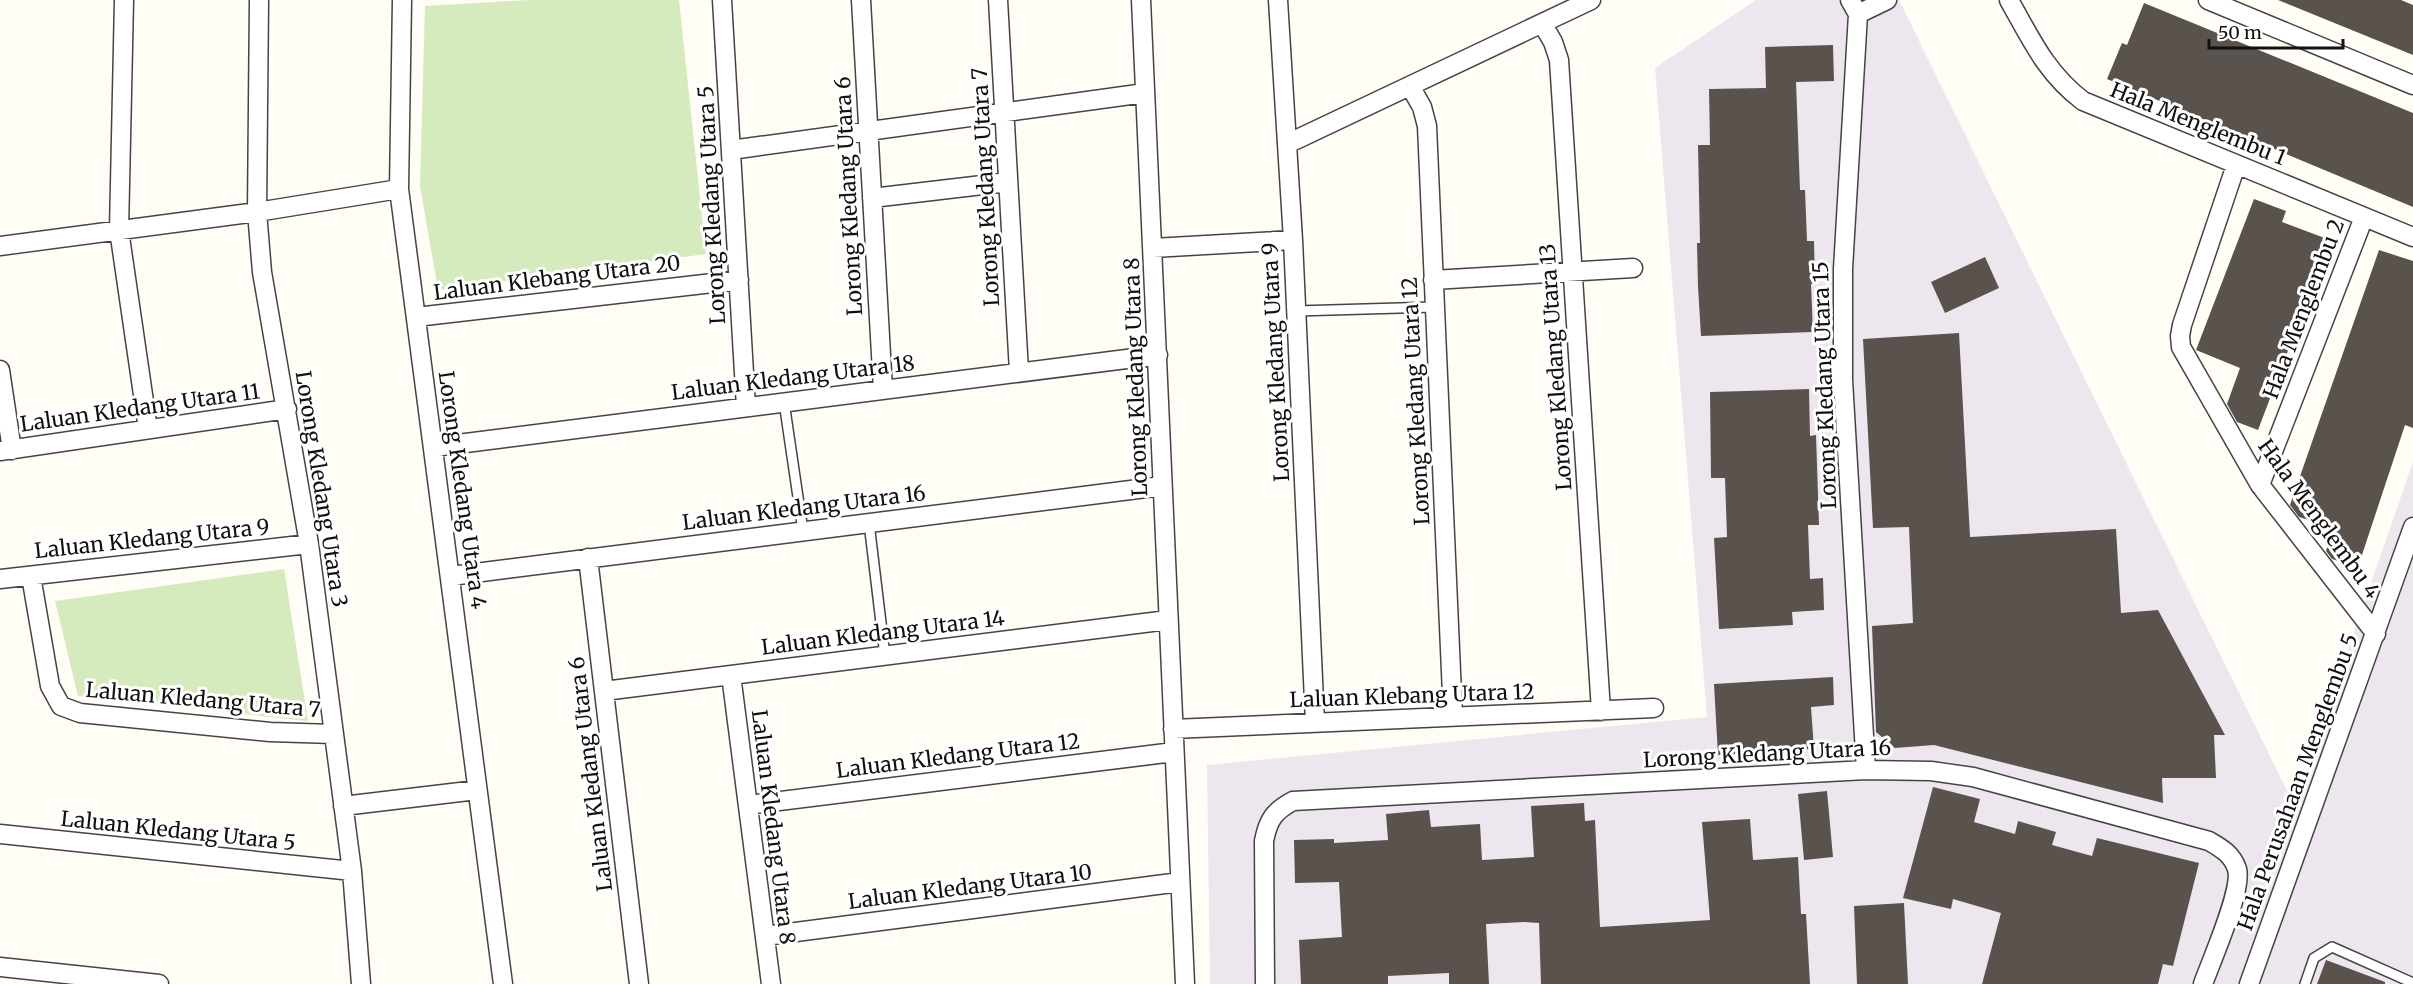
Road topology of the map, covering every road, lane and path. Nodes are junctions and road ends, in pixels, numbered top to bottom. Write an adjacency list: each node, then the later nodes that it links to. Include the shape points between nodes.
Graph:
1 (124, 0): 28 (street)
2 (259, 0): 26 (street, Lorong Kledang Utara 3)
3 (402, 0): 24 (street, Lorong Kledang Utara 4)
4 (722, 0): 21 (street, Lorong Kledang Utara 5)
5 (861, 0): 19 (street, Lorong Kledang Utara 6)
6 (998, 0): 18 (street, Lorong Kledang Utara 7)
7 (1141, 0): 17 (street, Lorong Kledang Utara 8)
8 (1278, 0): 20 (street, Lorong Kledang Utara 9)
9 (1591, 0): 14 (street)
10 (1887, 0): 13 (street)
11 (2008, 0): 22 (street, Hala Menglembu 1, via 2045,63 2063,86 2083,101)
12 (2208, 0): 15 (street)
13 (1854, 7): 72 (street, Lorong Kledang Utara 15, via 1843,269 1843,369)
14 (1542, 23): 16 (street); 34 (street, Lorong Kledang Utara 13, via 1559,60)
15 (2413, 85)
16 (1410, 86): 20 (street); 36 (street, Lorong Kledang Utara 12, via 1427,126)
17 (1145, 93): 18 (street); 32 (street, Lorong Kledang Utara 8)
18 (1005, 112): 19 (street); 23 (street, Lorong Kledang Utara 7)
19 (868, 131): 21 (street); 25 (street, Lorong Kledang Utara 6)
20 (1287, 144): 30 (street, Lorong Kledang Utara 9)
21 (731, 150): 35 (street, Lorong Kledang Utara 5)
22 (2236, 165): 27 (street, Hala Menglembu 1); 50 (street, Hala Menglembu 4, via 2180,336 2186,358)
23 (1008, 182): 25 (street); 42 (street, Lorong Kledang Utara 7)
24 (399, 189): 26 (street); 39 (street, Lorong Kledang Utara 4)
25 (872, 198): 43 (street, Lorong Kledang Utara 6)
26 (257, 212): 28 (street); 46 (street, Lorong Kledang Utara 3, via 262,272)
27 (2364, 217): 29 (street, Hala Menglembu 1); 50 (street, Hala Menglembu 2)
28 (119, 230): 31 (street); 47 (street)
29 (2413, 237)
30 (1293, 240): 32 (street); 38 (street, Lorong Kledang Utara 9)
31 (0, 246)
32 (1153, 249): 40 (street, Lorong Kledang Utara 8)
33 (1633, 268): 34 (street)
34 (1572, 272): 36 (street); 66 (street, Lorong Kledang Utara 13)
35 (739, 280): 39 (street, Laluan Klebang Utara 20); 45 (street, Lorong Kledang Utara 5)
36 (1433, 280): 37 (street, Lorong Kledang Utara 12)
37 (1434, 307): 38 (lane); 67 (street, Lorong Kledang Utara 12)
38 (1296, 311): 68 (street, Lorong Kledang Utara 9)
39 (416, 317): 48 (street, Lorong Kledang Utara 4)
40 (1158, 355): 42 (street, Laluan Kledang Utara 18); 51 (street, Lorong Kledang Utara 8)
41 (0, 370): 49 (street)
42 (1019, 372): 43 (street, Laluan Kledang Utara 18)
43 (883, 390): 44 (street, Laluan Kledang Utara 18)
44 (784, 402): 45 (street, Laluan Kledang Utara 18); 54 (lane)
45 (747, 407): 48 (street, Laluan Kledang Utara 18)
46 (287, 410): 47 (street, Laluan Kledang Utara 11); 55 (street, Lorong Kledang Utara 3)
47 (148, 429): 49 (street, Laluan Kledang Utara 11)
48 (434, 447): 58 (street, Lorong Kledang Utara 4)
49 (6, 450)
50 (2260, 484): 61 (street, Hala Menglembu 4)
51 (1162, 486): 52 (street, Laluan Kledang Utara 16); 60 (street, Lorong Kledang Utara 8)
52 (869, 523): 54 (street, Laluan Kledang Utara 16); 62 (lane)
53 (2413, 527): 61 (street, Hala Perusahaan Menglembu 5)
54 (803, 531): 56 (street, Laluan Kledang Utara 16)
55 (309, 544): 57 (street, Laluan Kledang Utara 9); 70 (street, Lorong Kledang Utara 3)
56 (588, 558): 58 (street, Laluan Kledang Utara 16); 64 (street, Laluan Kledang Utara 6)
57 (31, 576): 59 (street, Laluan Kledang Utara 9); 70 (street, Laluan Kledang Utara 7, via 50,686 61,706 80,713 270,732)
58 (451, 576): 73 (street, Lorong Kledang Utara 4)
59 (0, 579)
60 (1167, 620): 62 (street, Laluan Kledang Utara 14); 69 (street, Lorong Kledang Utara 8)
61 (2376, 633): 90 (street, Hala Perusahaan Menglembu 5)
62 (885, 656): 63 (street, Laluan Kledang Utara 14)
63 (731, 675): 64 (street, Laluan Kledang Utara 14); 74 (street, Laluan Kledang Utara 8)
64 (604, 692): 85 (street, Laluan Kledang Utara 6)
65 (1654, 708): 66 (street, Laluan Klebang Utara 12)
66 (1601, 711): 67 (street, Laluan Klebang Utara 12)
67 (1453, 717): 68 (street, Laluan Klebang Utara 12)
68 (1315, 723): 69 (street, Laluan Klebang Utara 12)
69 (1173, 729): 71 (street, Lorong Kledang Utara 8)
70 (333, 734): 75 (street, Lorong Kledang Utara 3)
71 (1174, 752): 74 (street, Laluan Kledang Utara 12); 78 (street, Lorong Kledang Utara 8)
72 (1866, 770): 88 (street, Lorong Kledang Utara 16, via 1293,801 1277,810 1268,823 1264,841); 89 (street, Lorong Kledang Utara 16, via 1931,771 1973,777 2209,841 2227,851 2238,870 2236,892)
73 (477, 790): 75 (street); 84 (street, Lorong Kledang Utara 4)
74 (747, 805): 79 (street, Laluan Kledang Utara 8)
75 (343, 806): 77 (street, Lorong Kledang Utara 3)
76 (0, 834): 77 (street, Laluan Kledang Utara 5)
77 (352, 871): 83 (street, Lorong Kledang Utara 3)
78 (1180, 882): 79 (street, Laluan Kledang Utara 10); 87 (street, Lorong Kledang Utara 8)
79 (765, 936): 86 (street, Laluan Kledang Utara 8)
80 (0, 967): 82 (street)
81 (2413, 983): 91 (lane, via 2332,947 2314,958)
82 (159, 984)
83 (362, 984)
84 (503, 984)
85 (639, 984)
86 (771, 984)
87 (1185, 984)
88 (1265, 984)
89 (2203, 984)
90 (2249, 984)
91 (2305, 984)

